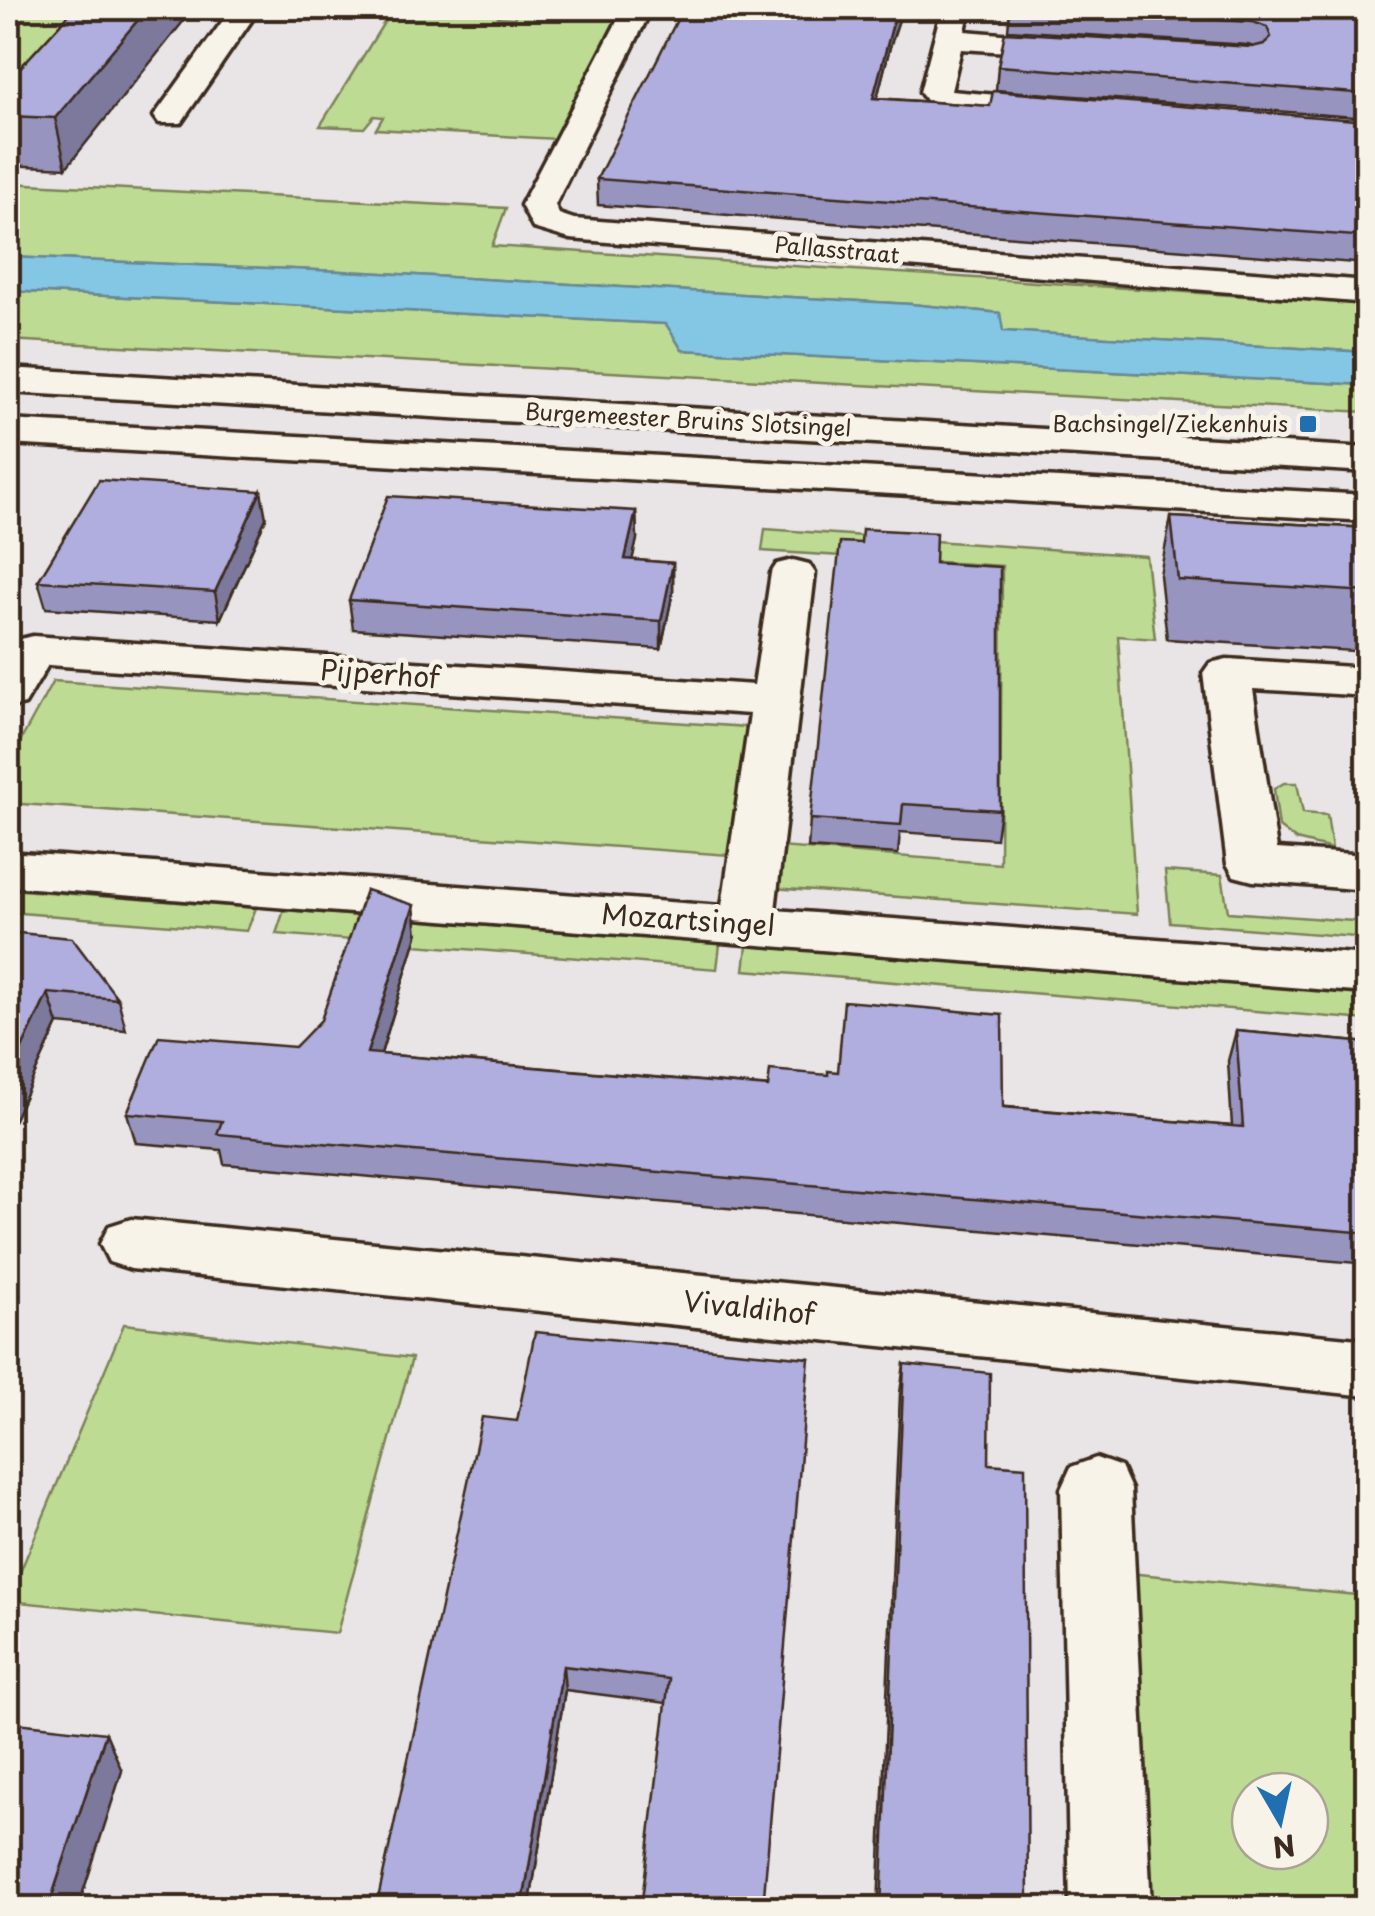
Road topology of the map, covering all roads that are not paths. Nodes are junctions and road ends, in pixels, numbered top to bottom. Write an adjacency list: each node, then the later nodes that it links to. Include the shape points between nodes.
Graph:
1 (246, 8): 7 (street)
2 (638, 8): 8 (street, Pallasstraat, via 538,205 545,220 570,229)
3 (956, 8): 4 (street)
4 (949, 39): 5 (street); 6 (street, via 935,92 940,99)
5 (1103, 49)
6 (1104, 112)
7 (170, 116)
8 (1368, 292)
9 (8, 380): 11 (street, Burgemeester Bruins Slotsingel)
10 (8, 432): 12 (street, Burgemeester Bruins Slotsingel)
11 (1368, 460)
12 (1368, 508)
13 (792, 572): 16 (street)
14 (1368, 682): 18 (street, via 1226,673 1253,864)
15 (8, 694): 16 (street, Pijperhof, via 34,650)
16 (777, 701): 19 (street)
17 (8, 869): 19 (street, Mozartsingel)
18 (1368, 873)
19 (746, 924): 20 (street, Mozartsingel)
20 (1368, 974)
21 (131, 1244): 22 (street, Vivaldihof)
22 (1368, 1368)
23 (1096, 1488): 24 (street)
24 (1111, 1908)

